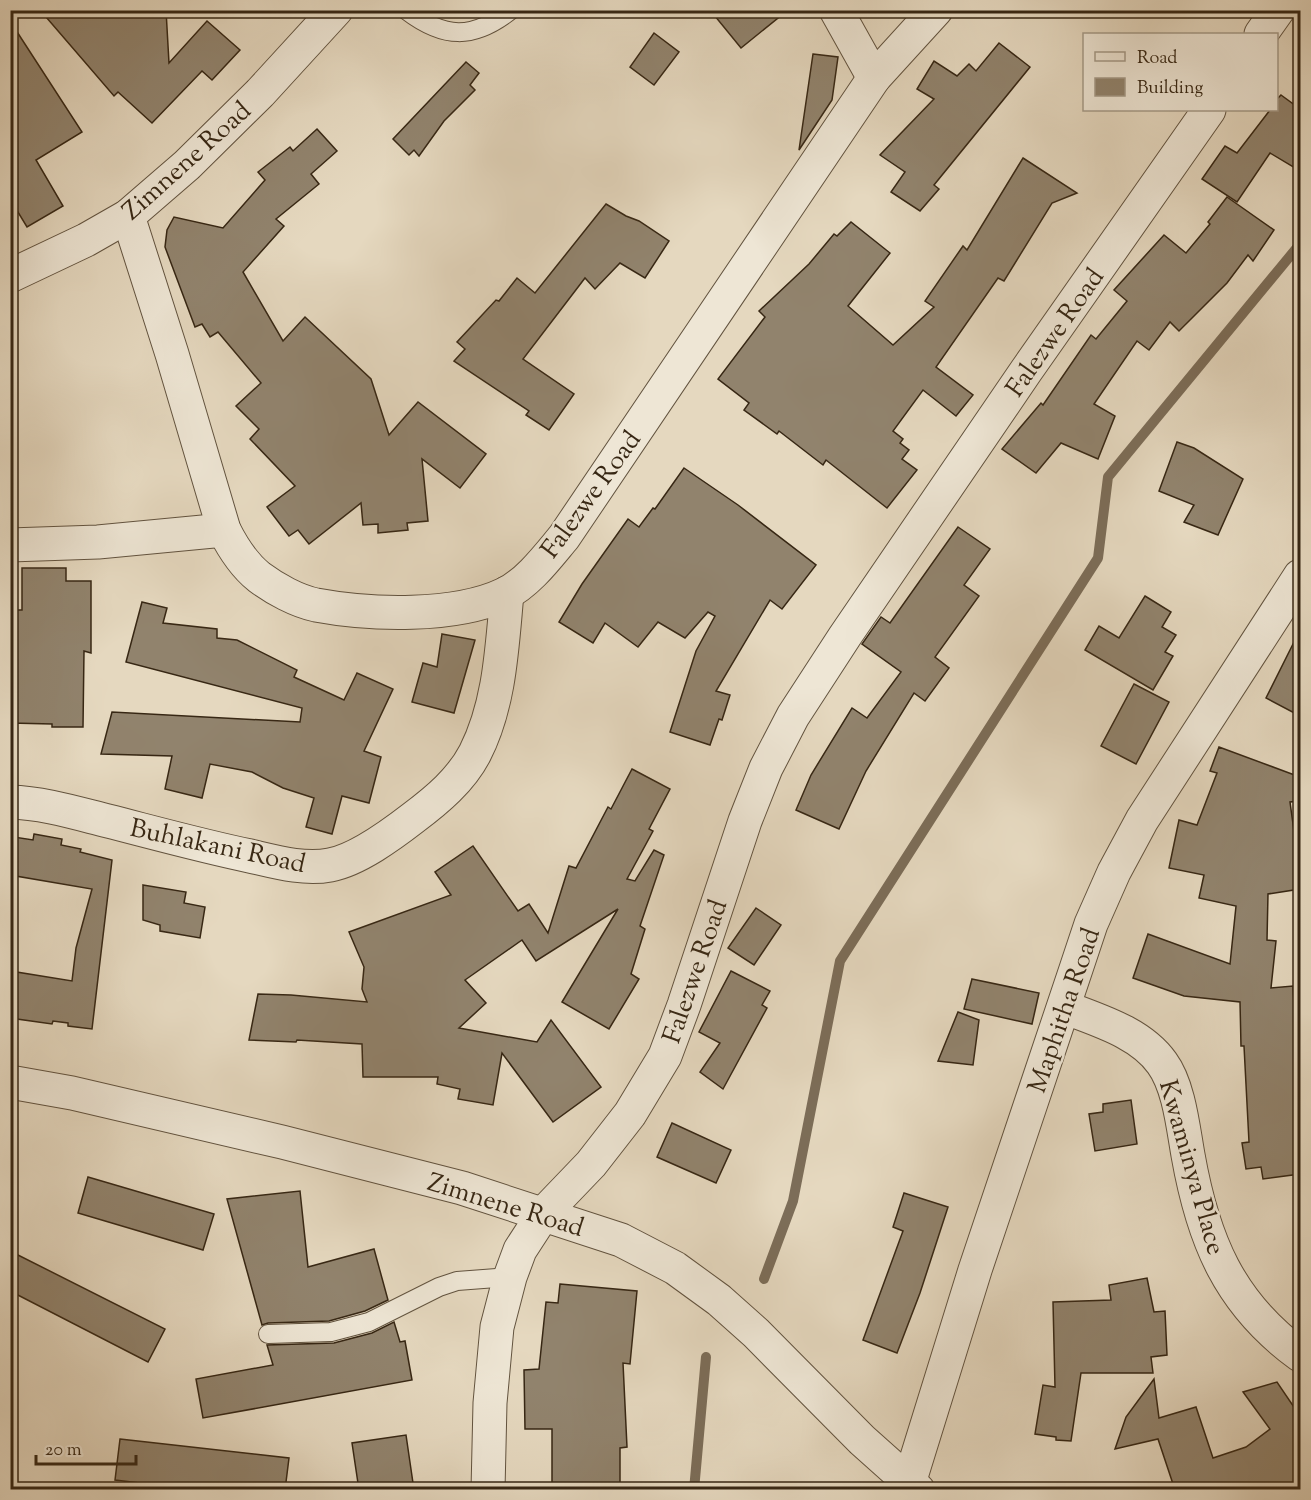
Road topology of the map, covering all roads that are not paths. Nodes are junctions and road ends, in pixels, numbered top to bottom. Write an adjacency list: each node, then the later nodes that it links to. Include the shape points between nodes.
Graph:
1 (336, 10): 10 (street, Zimnene Road, via 244,109)
2 (406, 10): 3 (lane, via 424,23 456,33 472,33)
3 (511, 10)
4 (836, 10): 8 (street)
5 (936, 10): 8 (street, Falezwe Road)
6 (1278, 10): 7 (street)
7 (1262, 33)
8 (874, 78): 15 (street, Falezwe Road, via 564,537 534,571)
9 (1208, 111): 19 (street, Falezwe Road, via 1026,371 793,716 745,821 665,1056 630,1114 591,1164)
10 (128, 216): 11 (street, Zimnene Road); 12 (street, Falezwe Road)
11 (10, 276)
12 (224, 530): 13 (street, via 98,542); 15 (street, Falezwe Road, via 237,554 259,577 314,604 366,611 424,612 472,605)
13 (10, 544)
14 (1300, 576): 17 (street, Maphitha Road, via 1142,820 1091,924)
15 (507, 593): 16 (street, Buhlakani Road, via 499,674 487,723 474,754 439,799 397,831 348,859 314,867 288,865 46,806)
16 (10, 802)
17 (1064, 1007): 22 (street, Kwaminya Place, via 1119,1029 1143,1044 1162,1063 1175,1091 1202,1214 1222,1268 1276,1338); 23 (street, Maphitha Road, via 975,1270)
18 (10, 1082): 19 (street, Zimnene Road, via 282,1142)
19 (544, 1213): 20 (street, Falezwe Road, via 520,1250); 23 (street, Zimnene Road, via 621,1240 675,1268 719,1300)
20 (510, 1277): 21 (lane, via 457,1281 369,1322 341,1330); 24 (street, Falezwe Road, via 497,1327)
21 (268, 1334)
22 (1300, 1355)
23 (913, 1486)
24 (488, 1490)

